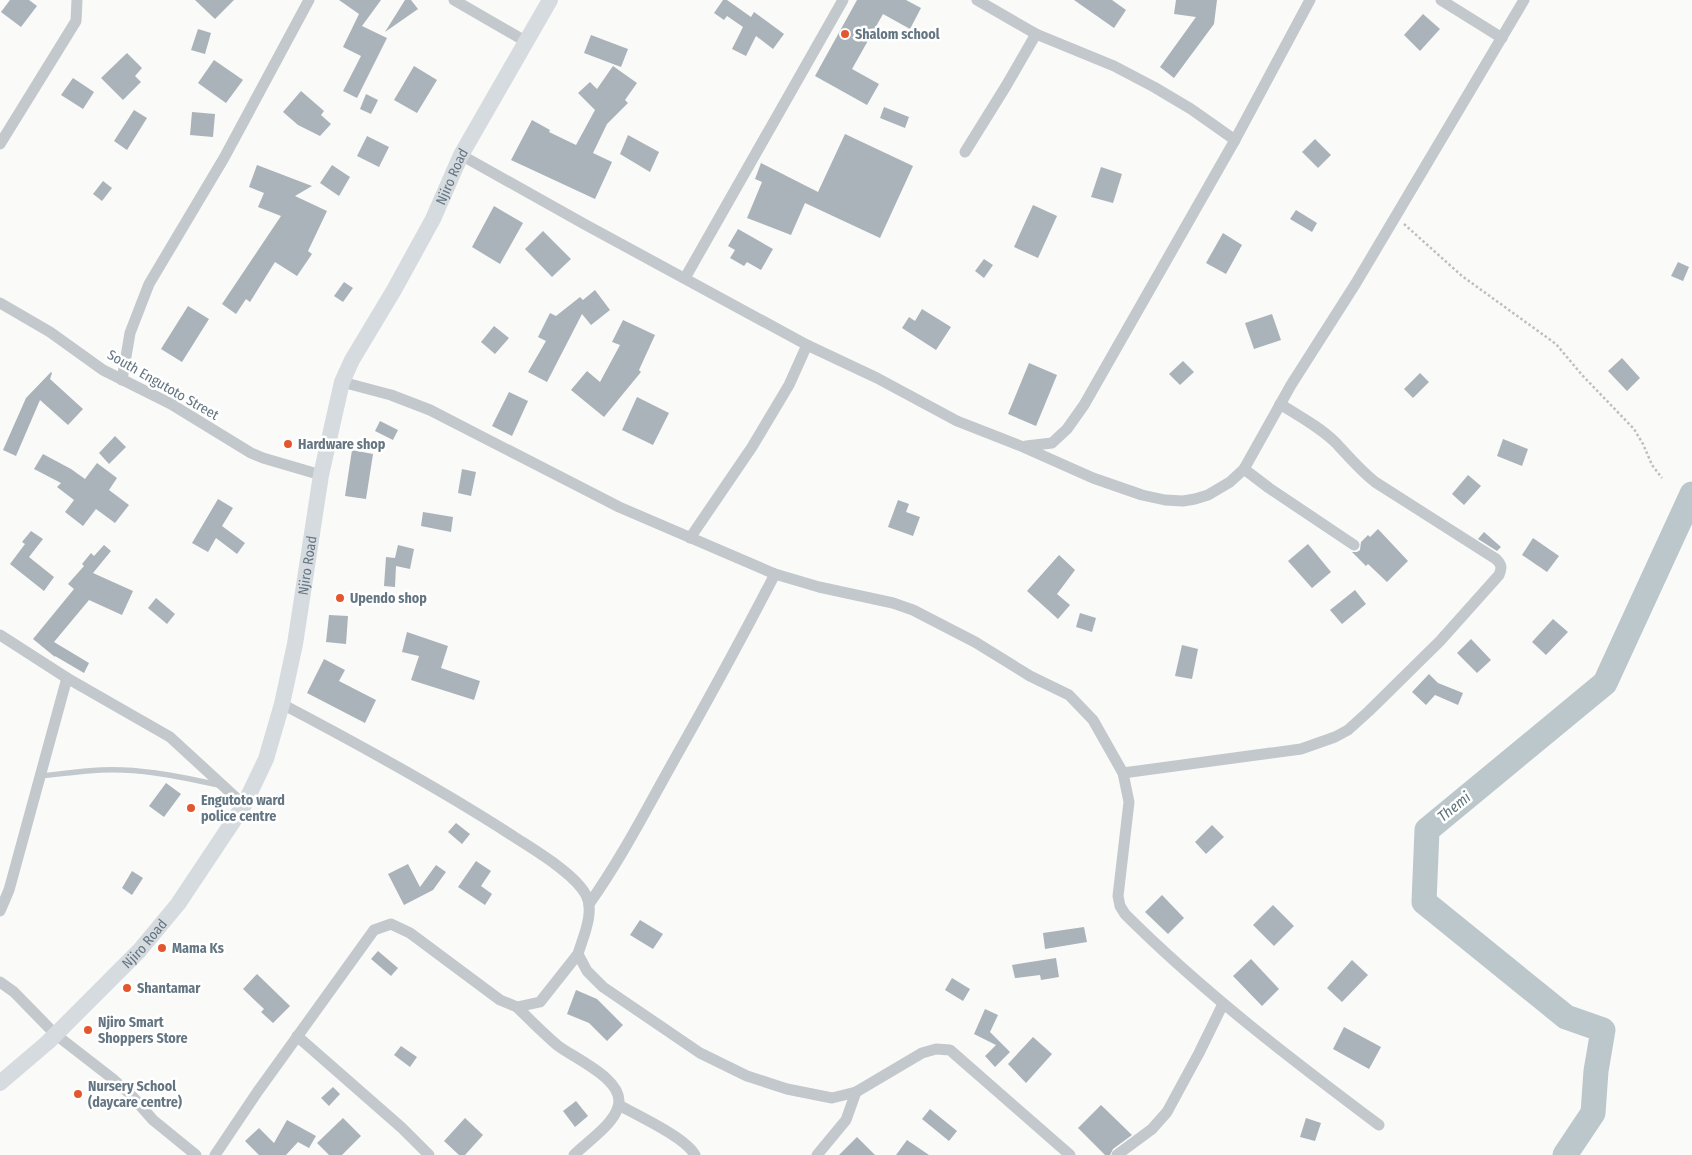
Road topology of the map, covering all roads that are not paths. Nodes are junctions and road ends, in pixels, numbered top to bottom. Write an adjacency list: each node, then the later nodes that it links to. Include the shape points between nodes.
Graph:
1 (77, 0): 14 (street, via 76,21)
2 (309, 0): 20 (street, via 224,158 149,284 130,333)
3 (454, 0): 12 (street)
4 (550, 0): 12 (street, Njiro Road)
5 (843, 0): 17 (street)
6 (977, 0): 10 (street)
7 (1310, 0): 13 (street)
8 (1441, 0): 11 (street)
9 (1524, 0): 11 (street)
10 (1036, 34): 13 (street, via 1114,66 1154,87); 15 (street)
11 (1502, 38): 22 (street)
12 (525, 42): 16 (street, Njiro Road)
13 (1235, 140): 23 (street, via 1084,405 1052,443)
14 (0, 144)
15 (965, 152)
16 (461, 155): 17 (street); 21 (street, Njiro Road, via 432,219)
17 (685, 278): 19 (street)
18 (0, 303): 20 (street, South Engutoto Street)
19 (807, 345): 23 (street, via 957,420); 26 (street, via 789,385 752,447)
20 (122, 380): 25 (street, South Engutoto Street, via 171,404 251,453)
21 (342, 382): 25 (street, Njiro Road); 26 (street, via 430,410 618,507)
22 (1280, 404): 24 (street); 32 (street, via 1317,428 1361,471 1496,559 1502,570 1440,641 1369,712 1335,737 1292,751)
23 (1022, 446): 24 (street, via 1093,478 1165,500 1195,500 1208,495)
24 (1244, 469): 27 (street)
25 (321, 475): 31 (street, Njiro Road, via 295,644)
26 (690, 538): 28 (street)
27 (1354, 545)
28 (775, 574): 32 (street, via 893,603 935,620 1068,695 1093,720); 36 (street, via 634,833)
29 (0, 635): 30 (street)
30 (66, 678): 33 (street); 34 (street, via 170,737)
31 (282, 704): 35 (street, Njiro Road, via 266,759); 36 (street, via 465,805 524,843 564,871 583,891)
32 (1123, 773): 40 (street, via 1129,802 1118,896 1120,906 1131,920)
33 (40, 776): 34 (lane, via 130,770); 37 (street, via 9,890)
34 (222, 785): 35 (street)
35 (244, 805): 42 (street, Njiro Road, via 178,904 139,951)
36 (589, 904): 38 (street)
37 (0, 911)
38 (578, 954): 41 (street, via 540,1002); 45 (street, via 587,971 603,987 700,1053 747,1076 787,1089 832,1098)
39 (0, 982): 42 (street)
40 (1223, 1004): 47 (street); 55 (street, via 1167,1112 1152,1129)
41 (517, 1007): 43 (street, via 500,1000 410,933 391,924 374,930); 46 (street, via 557,1045 605,1076 614,1087)
42 (55, 1034): 44 (street, Njiro Road); 48 (street, via 113,1079 153,1120)
43 (297, 1036): 49 (street); 50 (street)
44 (0, 1083)
45 (856, 1092): 53 (street, via 846,1120); 54 (street, via 922,1053 950,1050)
46 (619, 1105): 51 (street, via 608,1124); 52 (street, via 669,1133)
47 (1379, 1125)
48 (196, 1155)
49 (214, 1155)
50 (429, 1155)
51 (574, 1155)
52 (695, 1155)
53 (817, 1155)
54 (1070, 1155)
55 (1117, 1155)

